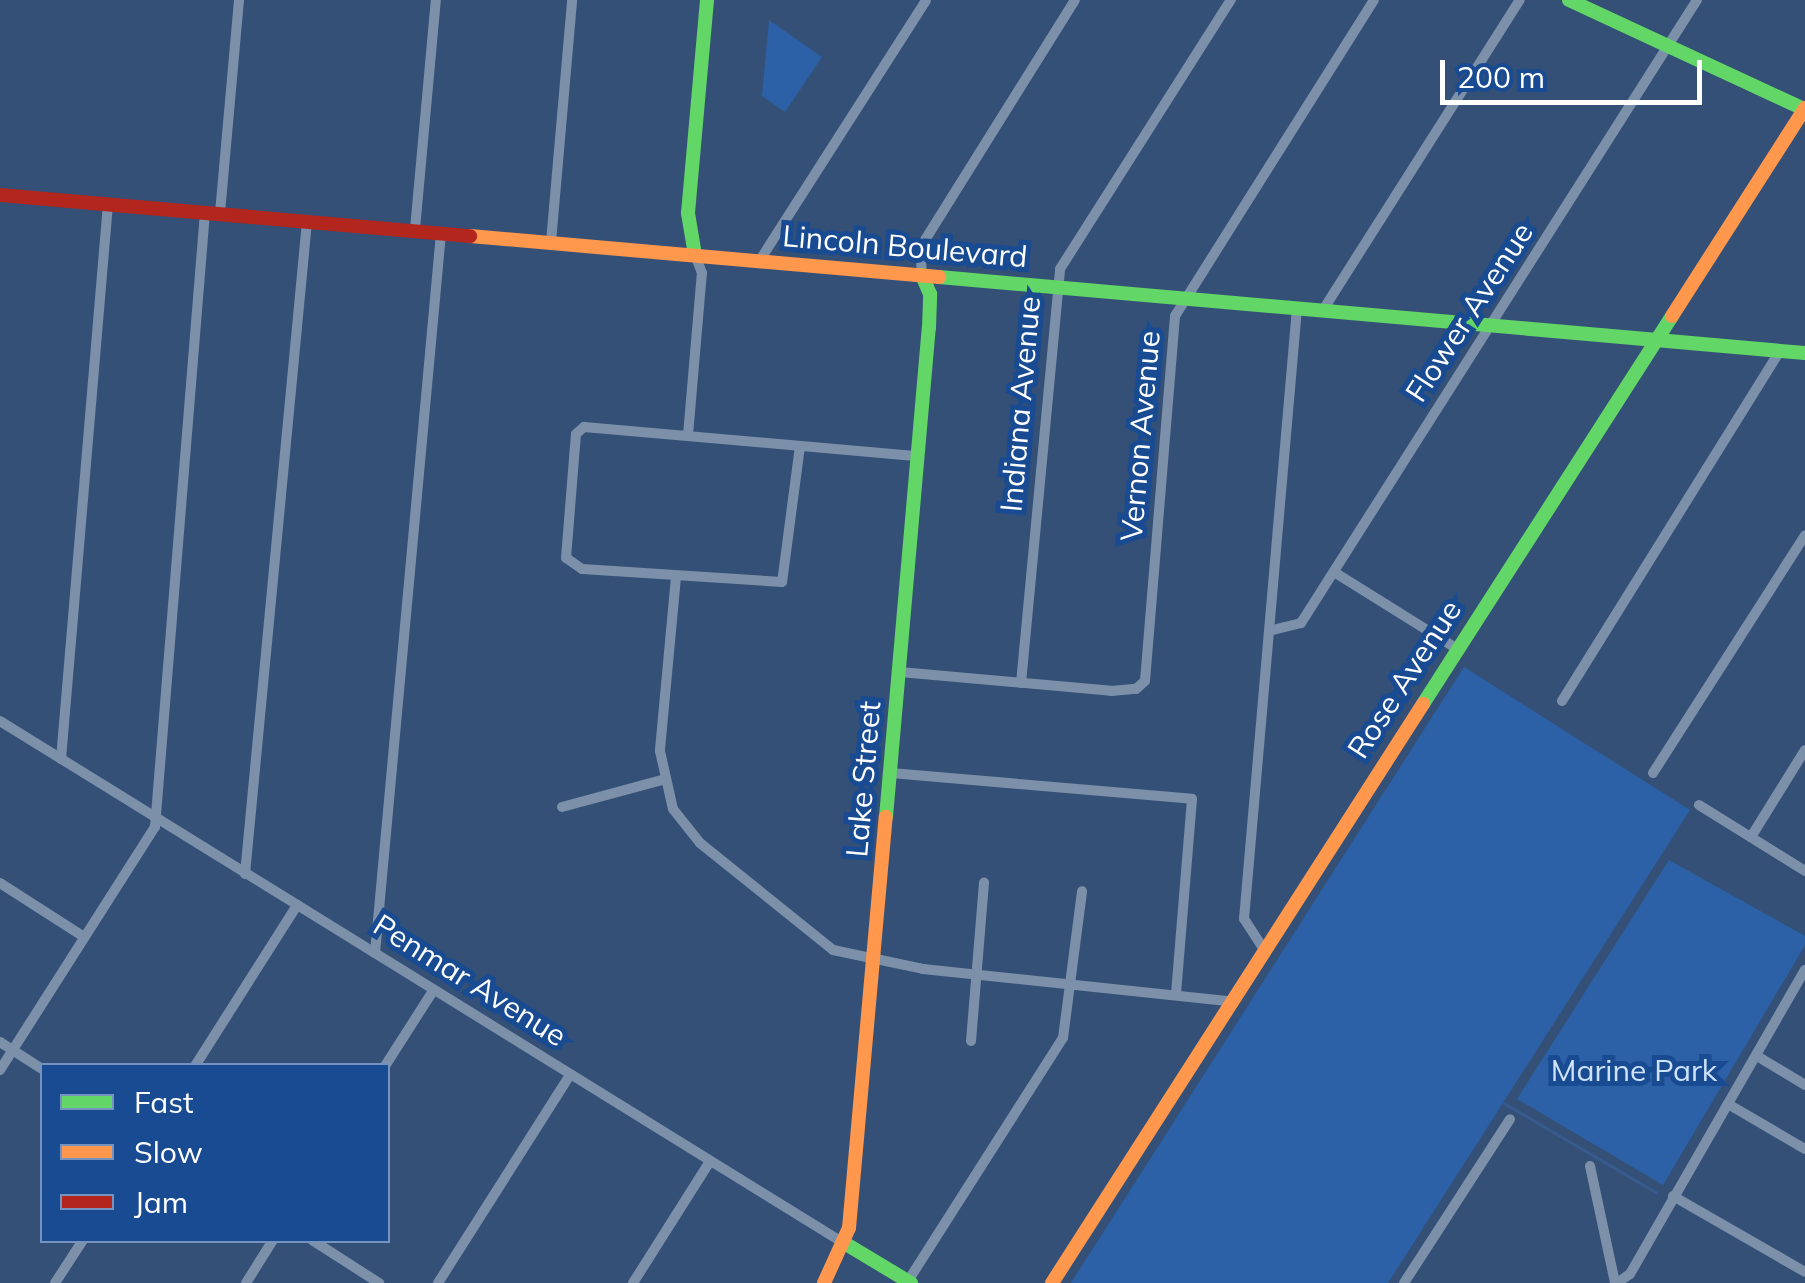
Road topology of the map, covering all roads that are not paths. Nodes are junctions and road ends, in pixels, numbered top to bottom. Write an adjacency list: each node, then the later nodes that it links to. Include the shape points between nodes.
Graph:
1 (238, 0): 16 (street)
2 (436, 0): 18 (street)
3 (572, 0): 20 (street)
4 (706, 0): 21 (main road, via 689,197)
5 (926, 0): 22 (street)
6 (1075, 0): 23 (street, via 920,248)
7 (1231, 0): 24 (street, Indiana Avenue, via 1060,269)
8 (1374, 0): 25 (street, Vernon Avenue)
9 (1520, 0): 27 (street)
10 (1569, 0): 12 (main road)
11 (1698, 0): 12 (street, Flower Avenue)
12 (1669, 46): 13 (main road); 28 (street, Flower Avenue)
13 (1805, 109): 29 (main road, Rose Avenue)
14 (0, 195): 15 (main road, Lincoln Boulevard)
15 (108, 203): 16 (main road, Lincoln Boulevard); 45 (street)
16 (212, 212): 17 (main road, Lincoln Boulevard); 51 (street)
17 (308, 220): 18 (main road, Lincoln Boulevard); 54 (street)
18 (416, 229): 19 (main road, Lincoln Boulevard)
19 (441, 232): 20 (main road, Lincoln Boulevard); 61 (street)
20 (551, 242): 21 (main road, Lincoln Boulevard)
21 (694, 255): 22 (main road, Lincoln Boulevard); 32 (street, via 702,274)
22 (760, 260): 23 (main road, Lincoln Boulevard)
23 (922, 275): 24 (main road, Lincoln Boulevard); 34 (main road, Lake Street, via 930,294)
24 (1055, 288): 25 (main road, Lincoln Boulevard); 41 (street, Indiana Avenue)
25 (1184, 298): 26 (main road, Lincoln Boulevard); 41 (street, Vernon Avenue, via 1172,349 1145,681 1136,690)
26 (1297, 307): 27 (main road, Lincoln Boulevard); 38 (street)
27 (1323, 310): 28 (main road, Lincoln Boulevard)
28 (1490, 326): 29 (main road, Lincoln Boulevard); 36 (street, Flower Avenue)
29 (1655, 340): 30 (main road, Lincoln Boulevard); 39 (main road, Rose Avenue)
30 (1780, 350): 31 (main road, Lincoln Boulevard); 42 (street)
31 (1805, 353)
32 (688, 435): 33 (street); 37 (street, via 578,430 565,550 570,564)
33 (800, 446): 34 (street); 37 (street, via 782,582)
34 (918, 456): 40 (main road, Lake Street)
35 (1805, 535): 47 (street)
36 (1334, 572): 38 (street, Flower Avenue, via 1302,623); 39 (street)
37 (676, 578): 48 (street)
38 (1269, 631): 60 (street, via 1244,919)
39 (1457, 648): 60 (main road, Rose Avenue)
40 (900, 672): 41 (street); 46 (main road, Lake Street)
41 (1021, 683)
42 (1562, 701)
43 (0, 721): 45 (street, Penmar Avenue)
44 (1805, 750): 52 (street)
45 (61, 759): 51 (street, Penmar Avenue)
46 (891, 772): 62 (main road, Lake Street); 67 (street, via 1192,799)
47 (1654, 773)
48 (662, 780): 50 (street); 62 (street, via 673,809 708,849 833,950)
49 (1699, 805): 52 (street)
50 (562, 807)
51 (154, 816): 54 (street, Penmar Avenue); 59 (street, via 155,827)
52 (1751, 837): 53 (street)
53 (1805, 871)
54 (244, 874): 58 (street, Penmar Avenue)
55 (984, 882): 64 (street)
56 (0, 883): 59 (street)
57 (1082, 891): 65 (street)
58 (296, 905): 61 (street, Penmar Avenue); 73 (street)
59 (84, 937): 71 (street)
60 (1262, 948): 68 (main road, Rose Avenue)
61 (375, 952): 66 (street, Penmar Avenue)
62 (874, 958): 64 (street); 88 (main road, Lake Street)
63 (1805, 970): 72 (street)
64 (977, 974): 65 (street); 69 (street)
65 (1074, 984): 67 (street); 90 (street, via 1063,1038)
66 (433, 991): 74 (street); 77 (street, Penmar Avenue)
67 (1176, 994): 68 (street)
68 (1229, 1001): 97 (main road, Rose Avenue)
69 (971, 1041)
70 (0, 1042): 71 (street)
71 (13, 1050): 75 (street); 76 (street)
72 (1757, 1056): 78 (street); 79 (street)
73 (196, 1063)
74 (388, 1063)
75 (40, 1068)
76 (0, 1070)
77 (570, 1075): 82 (street, Penmar Avenue); 94 (street)
78 (1805, 1084)
79 (1728, 1104): 81 (street); 84 (street)
80 (1510, 1119): 98 (street)
81 (1805, 1149)
82 (709, 1163): 88 (street, Penmar Avenue); 95 (street)
83 (1590, 1166): 99 (street)
84 (1673, 1196): 89 (street); 99 (street, via 1630,1274)
85 (80, 1243): 91 (street)
86 (271, 1243): 92 (street)
87 (317, 1243): 93 (street)
88 (846, 1244): 90 (main road, Penmar Avenue); 96 (main road, Lake Street)
89 (1805, 1272)
90 (910, 1282)
91 (55, 1283)
92 (246, 1283)
93 (379, 1283)
94 (438, 1283)
95 (633, 1283)
96 (824, 1283)
97 (1052, 1283)
98 (1404, 1283)
99 (1616, 1283)

